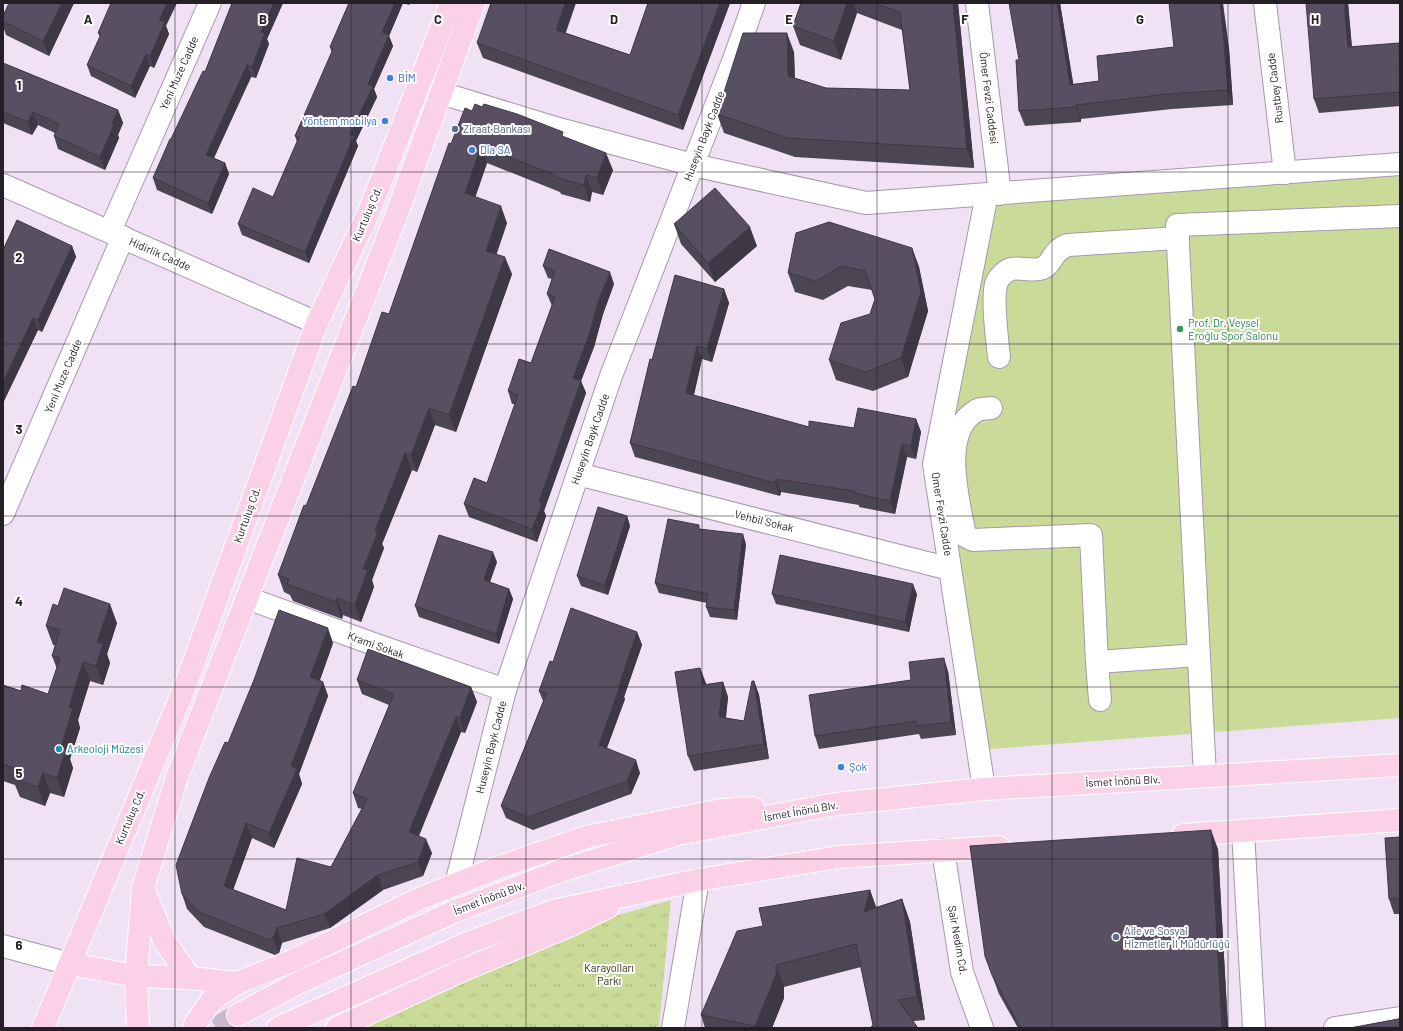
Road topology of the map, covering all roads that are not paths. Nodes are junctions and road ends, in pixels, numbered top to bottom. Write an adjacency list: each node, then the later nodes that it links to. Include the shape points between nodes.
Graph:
1 (210, 3): 14 (street, Yeni Muze Cadde)
2 (452, 3): 16 (main road, Kurtuluş Cd., via 368,214)
3 (474, 3): 7 (main road)
4 (754, 3): 9 (street, Huseyin Bayk Cadde)
5 (977, 3): 12 (street, Ömer Fevzi Caddesi)
6 (1265, 3): 10 (street, Rustbey Cadde)
7 (441, 93): 9 (street); 22 (main road, via 393,224)
8 (1400, 164): 10 (street)
9 (693, 165): 12 (street, via 866,203); 19 (street, Huseyin Bayk Cadde, via 611,376)
10 (1285, 173): 12 (street)
11 (3, 185): 14 (street, Hidirlik Cadde)
12 (994, 194): 21 (street, Omer Fevzi Cadde, via 934,464)
13 (1400, 216): 15 (street, via 1177,225)
14 (116, 234): 16 (street, Hidirlik Cadde); 20 (street, Yeni Muze Cadde)
15 (1178, 238): 17 (street, via 1068,245 1059,248 1047,266 1039,270 1011,270 1002,274 996,283 995,316); 23 (street)
16 (317, 322): 41 (main road, Kurtuluş Cd., via 184,689)
17 (999, 357)
18 (991, 408): 24 (street, via 977,410 963,422 957,434 956,479 965,536 974,540 1091,535)
19 (578, 474): 21 (street, Vehbil Sokak); 25 (street, Huseyin Bayk Cadde)
20 (3, 514)
21 (950, 569): 29 (street, Omer Fevzi Cadde)
22 (247, 598): 25 (street, Krami Sokak); 38 (main road, via 177,777)
23 (1199, 655): 24 (street); 28 (street)
24 (1097, 662): 26 (street)
25 (505, 690): 37 (street, Huseyin Bayk Cadde)
26 (1100, 700)
27 (1400, 765): 28 (main road, İsmet İnönü Blv.)
28 (1205, 776): 29 (main road, İsmet İnönü Blv.)
29 (984, 789): 30 (main road, İsmet İnönü Blv.)
30 (836, 804): 37 (main road, via 722,810 590,836); 45 (main road, İsmet İnönü Blv., via 678,834 556,872 450,913 298,982)
31 (1400, 820): 32 (main road)
32 (1243, 830): 33 (main road); 54 (street)
33 (1160, 836)
34 (1021, 845): 35 (main road)
35 (943, 850): 36 (main road, via 839,857); 53 (street, Şair Nedim Cd., via 962,972)
36 (698, 880): 39 (main road); 52 (street)
37 (456, 884): 44 (main road, via 418,899 292,961)
38 (143, 888): 42 (main road); 43 (main road, via 164,942)
39 (633, 894): 50 (main road, via 553,911 470,942); 51 (main road, via 569,926 461,971)
40 (3, 946): 41 (street)
41 (70, 964): 42 (main road); 47 (main road, Kurtuluş Cd.)
42 (136, 976): 43 (main road); 48 (main road)
43 (190, 978): 44 (main road)
44 (238, 983): 49 (main road, via 212,1000 195,1024)
45 (238, 1015)
46 (1400, 1018): 55 (street)
47 (43, 1028)
48 (138, 1028)
49 (195, 1028)
50 (278, 1028)
51 (337, 1028)
52 (673, 1028)
53 (982, 1028)
54 (1254, 1028)
55 (1335, 1028)

